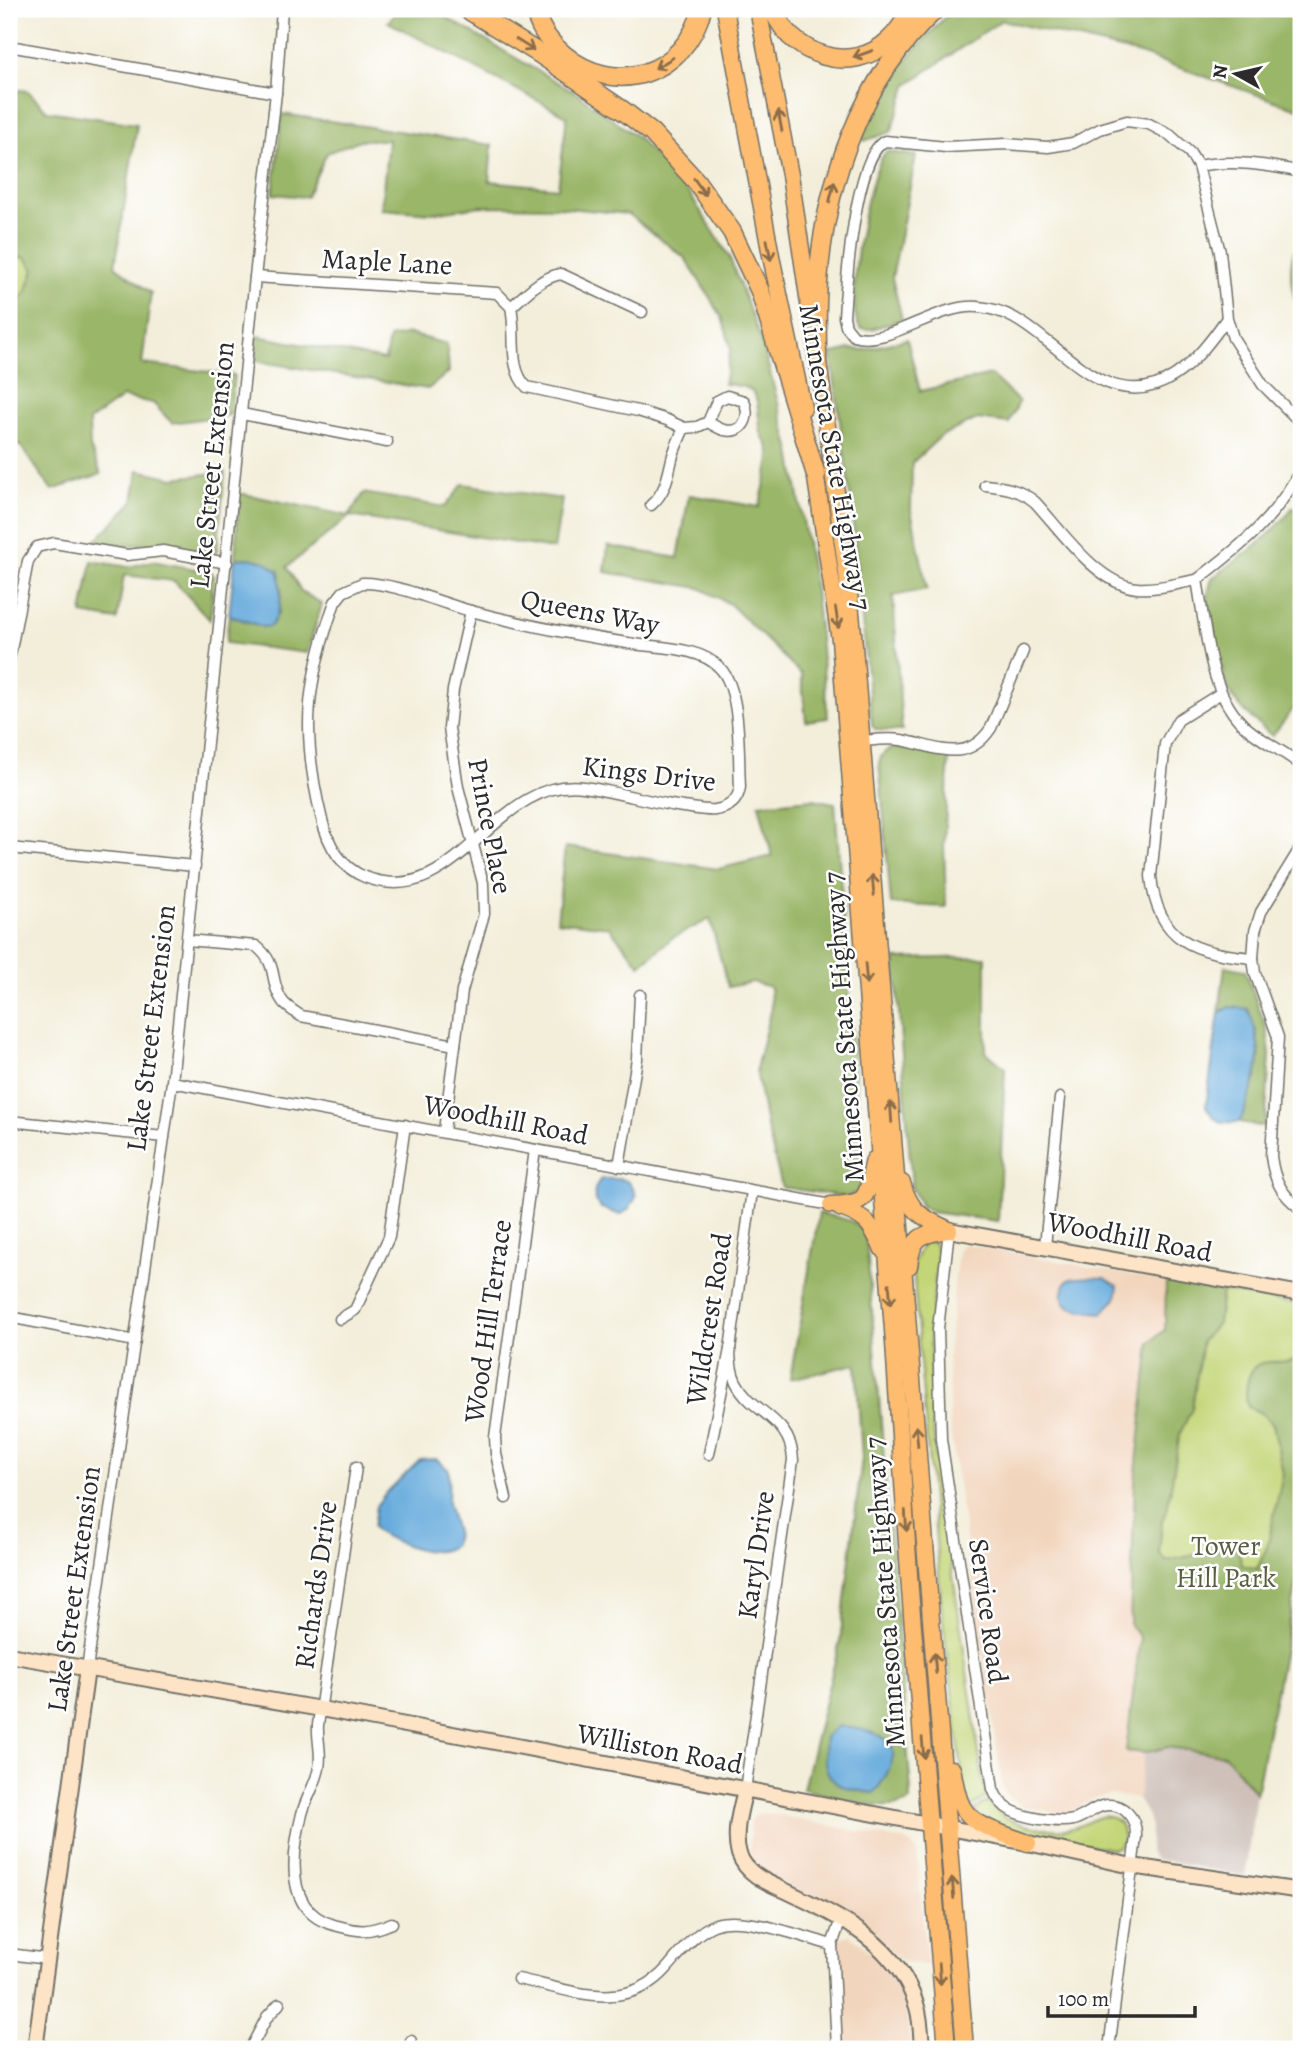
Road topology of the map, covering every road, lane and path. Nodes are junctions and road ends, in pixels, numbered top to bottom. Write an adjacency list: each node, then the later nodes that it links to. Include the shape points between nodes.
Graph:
1 (282, 9): 11 (street, Lake Street Extension)
2 (467, 9): 25 (highway, one-way to 25, via 625,112 652,133 696,181 732,232 760,291)
3 (536, 9): 4 (highway, one-way to 3, via 694,32 671,59 645,73 621,76 598,74 576,64 548,39)
4 (702, 9)
5 (725, 9): 25 (main road, Minnesota State Highway 7, one-way to 25)
6 (758, 9): 18 (main road, Minnesota State Highway 7, one-way to 6, via 790,175)
7 (772, 9): 8 (highway, one-way to 7, via 898,33 881,47 847,60 814,53 801,45)
8 (910, 9)
9 (936, 9): 18 (highway, one-way to 9, via 818,282 837,171 876,84 900,48)
10 (9, 46): 11 (street)
11 (276, 93): 14 (street, Lake Street Extension)
12 (1198, 166): 13 (street, via 1221,162); 17 (street, via 1220,252); 17 (street, via 1170,135 1137,121 1117,122 1073,143 1048,147 946,147 885,141 872,156 850,236 846,326 854,336 869,338 955,308 993,308 1027,325 1100,379 1141,387 1162,383 1185,370)
13 (1301, 172)
14 (254, 276): 15 (street, Maple Lane, via 486,290 497,293); 19 (street, Lake Street Extension)
15 (511, 307): 16 (street, via 540,282 561,274); 22 (street, via 516,370 527,387 638,411)
16 (642, 312)
17 (1227, 318): 21 (street, via 1254,373)
18 (817, 357): 35 (main road, Minnesota State Highway 7, via 847,573)
19 (242, 414): 23 (street); 28 (street, Lake Street Extension)
20 (708, 422): 22 (street)
21 (1301, 423)
22 (684, 428): 27 (street, via 666,486)
23 (387, 442)
24 (1301, 468): 29 (street, via 1261,527)
25 (816, 475): 53 (main road, Minnesota State Highway 7, one-way to 53, via 840,640)
26 (985, 485): 29 (street, via 1027,495 1097,570 1122,585 1138,588)
27 (651, 505)
28 (227, 562): 33 (street, via 163,551 127,555 54,543 37,547 28,561); 41 (street, Lake Street Extension)
29 (1197, 580): 34 (street)
30 (471, 611): 31 (street, Queens Way, via 362,583 343,592); 37 (street, Queens Way, via 693,653 715,663 730,683 734,698); 38 (street, Prince Place, via 449,728)
31 (331, 613): 38 (street, Kings Drive, via 312,681 307,737 330,845 350,869 364,877 406,884 431,876)
32 (1023, 651): 35 (street, via 991,728 973,746 948,751 899,740)
33 (9, 660)
34 (1221, 693): 36 (street, via 1246,727); 43 (street, via 1178,720 1165,744 1152,890 1179,938 1206,952)
35 (862, 741): 53 (main road, Minnesota State Highway 7, one-way to 35)
36 (1301, 765)
37 (737, 799): 38 (street, Kings Drive, via 709,810 584,787 554,788 527,801)
38 (472, 844): 45 (street, Prince Place, via 483,883 484,914 464,980)
39 (1301, 847): 43 (street, via 1261,912)
40 (9, 848): 41 (street)
41 (195, 866): 42 (street, Lake Street Extension)
42 (187, 940): 45 (street, via 256,946 271,962 283,1001 301,1016); 46 (street, Lake Street Extension)
43 (1253, 958): 57 (street, via 1278,1037 1273,1172 1278,1187)
44 (639, 995): 54 (street, via 637,1059)
45 (455, 1045): 50 (street, Prince Place)
46 (172, 1082): 49 (street, Woodhill Road); 51 (street, Lake Street Extension)
47 (1060, 1098): 59 (street)
48 (9, 1121): 51 (street)
49 (405, 1125): 50 (street, Woodhill Road); 64 (street, via 390,1237 355,1310)
50 (444, 1131): 52 (street, Woodhill Road)
51 (164, 1138): 65 (street, Lake Street Extension)
52 (535, 1150): 54 (street, Woodhill Road); 69 (street, Wood Hill Terrace, via 495,1437)
53 (887, 1155): 56 (main road, via 875,1155 864,1198); 58 (main road, via 914,1210); 60 (main road, Minnesota State Highway 7); 62 (main road, Minnesota State Highway 7)
54 (619, 1166): 55 (street, Woodhill Road)
55 (752, 1191): 56 (street, Woodhill Road); 66 (street, Wildcrest Road)
56 (831, 1205): 60 (main road, via 866,1220)
57 (1301, 1209)
58 (949, 1230): 59 (main road, Woodhill Road); 62 (main road, via 928,1233 911,1249); 78 (street, Service Road, via 938,1329 941,1439 993,1789 1007,1809 1034,1818 1070,1821 1104,1805 1126,1811 1137,1829)
59 (1045, 1246): 61 (main road, Woodhill Road)
60 (886, 1256): 75 (main road, Minnesota State Highway 7, one-way to 75)
61 (1301, 1294)
62 (906, 1304): 73 (main road, Minnesota State Highway 7, one-way to 62)
63 (9, 1317): 65 (street)
64 (340, 1319)
65 (135, 1341): 71 (street, Lake Street Extension)
66 (730, 1349): 67 (street, Wildcrest Road); 74 (street, Karyl Drive, via 734,1379 752,1404 779,1423 793,1446)
67 (709, 1454)
68 (356, 1467): 72 (street, Richards Drive)
69 (506, 1497)
70 (9, 1655): 71 (main road, Williston Road)
71 (87, 1669): 72 (main road, Williston Road); 84 (main road, Lake Street Extension)
72 (321, 1709): 74 (main road, Williston Road); 81 (street, Richards Drive, via 321,1754 302,1813 294,1862 297,1891 304,1905 327,1923 370,1931)
73 (939, 1710): 76 (main road, Minnesota State Highway 7); 77 (main road, via 967,1814)
74 (745, 1790): 75 (main road, Williston Road); 80 (main road, via 737,1840 747,1868 759,1879)
75 (930, 1825): 76 (main road, Williston Road); 91 (main road, Minnesota State Highway 7, one-way to 91)
76 (949, 1829): 77 (main road, Williston Road); 92 (main road, Minnesota State Highway 7, one-way to 76)
77 (1028, 1843): 78 (main road, Williston Road)
78 (1132, 1866): 79 (main road, Williston Road); 93 (street, Service Road)
79 (1301, 1891)
80 (841, 1919): 82 (street); 90 (main road, via 874,1942 900,1971 917,2006)
81 (392, 1923)
82 (831, 1945): 85 (street, via 733,1922 703,1931 660,1976 633,1993 600,1996); 89 (street)
83 (9, 1954): 84 (street)
84 (48, 1959): 87 (main road, Lake Street Extension)
85 (518, 1979)
86 (279, 2004): 88 (street)
87 (35, 2049)
88 (250, 2049)
89 (837, 2049)
90 (922, 2049)
91 (947, 2049)
92 (965, 2049)
93 (1109, 2049)

